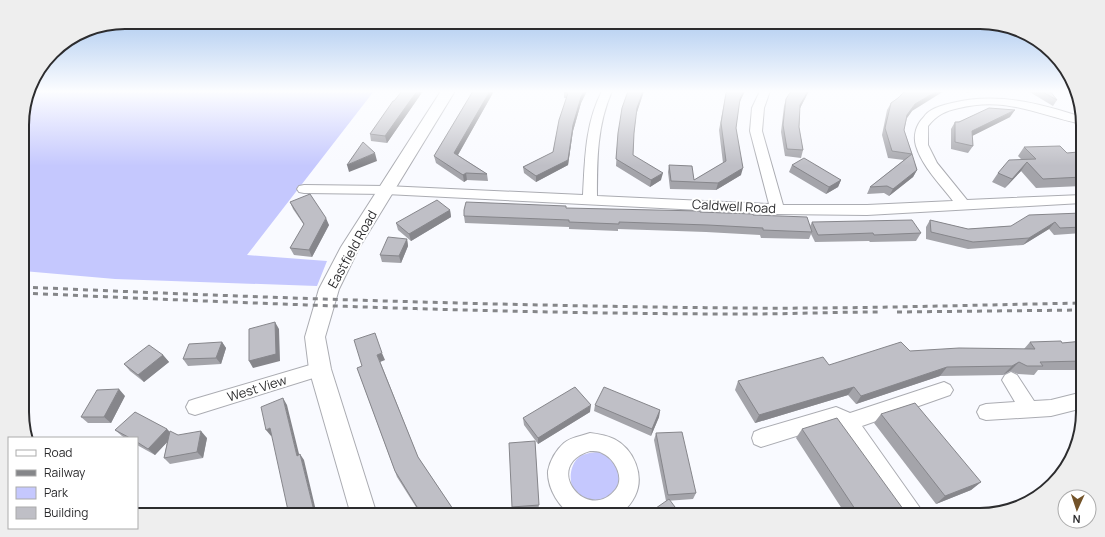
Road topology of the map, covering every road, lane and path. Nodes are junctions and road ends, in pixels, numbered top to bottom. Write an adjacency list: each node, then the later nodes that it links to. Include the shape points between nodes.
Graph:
1 (432, 116): 6 (street, Eastfield Road)
2 (597, 116): 7 (street, via 592,141)
3 (757, 116): 10 (street, via 756,131)
4 (930, 116): 9 (street, via 922,126 922,145 931,164)
5 (304, 189): 6 (street, Caldwell Road)
6 (386, 190): 7 (street, Caldwell Road); 11 (street, Eastfield Road, via 350,247 330,289 315,337)
7 (590, 199): 10 (street, Caldwell Road)
8 (1076, 199): 9 (street, Caldwell Road)
9 (964, 205): 10 (street, Caldwell Road, via 867,210)
10 (777, 209)
11 (320, 369): 15 (street, West View); 20 (street, Eastfield Road)
12 (1011, 380): 16 (street)
13 (944, 390): 18 (street)
14 (1076, 402): 16 (street)
15 (195, 407)
16 (1030, 410): 17 (street)
17 (986, 412)
18 (849, 422): 19 (street, via 836,415); 21 (street)
19 (761, 438)
20 (362, 508)
21 (909, 508)

